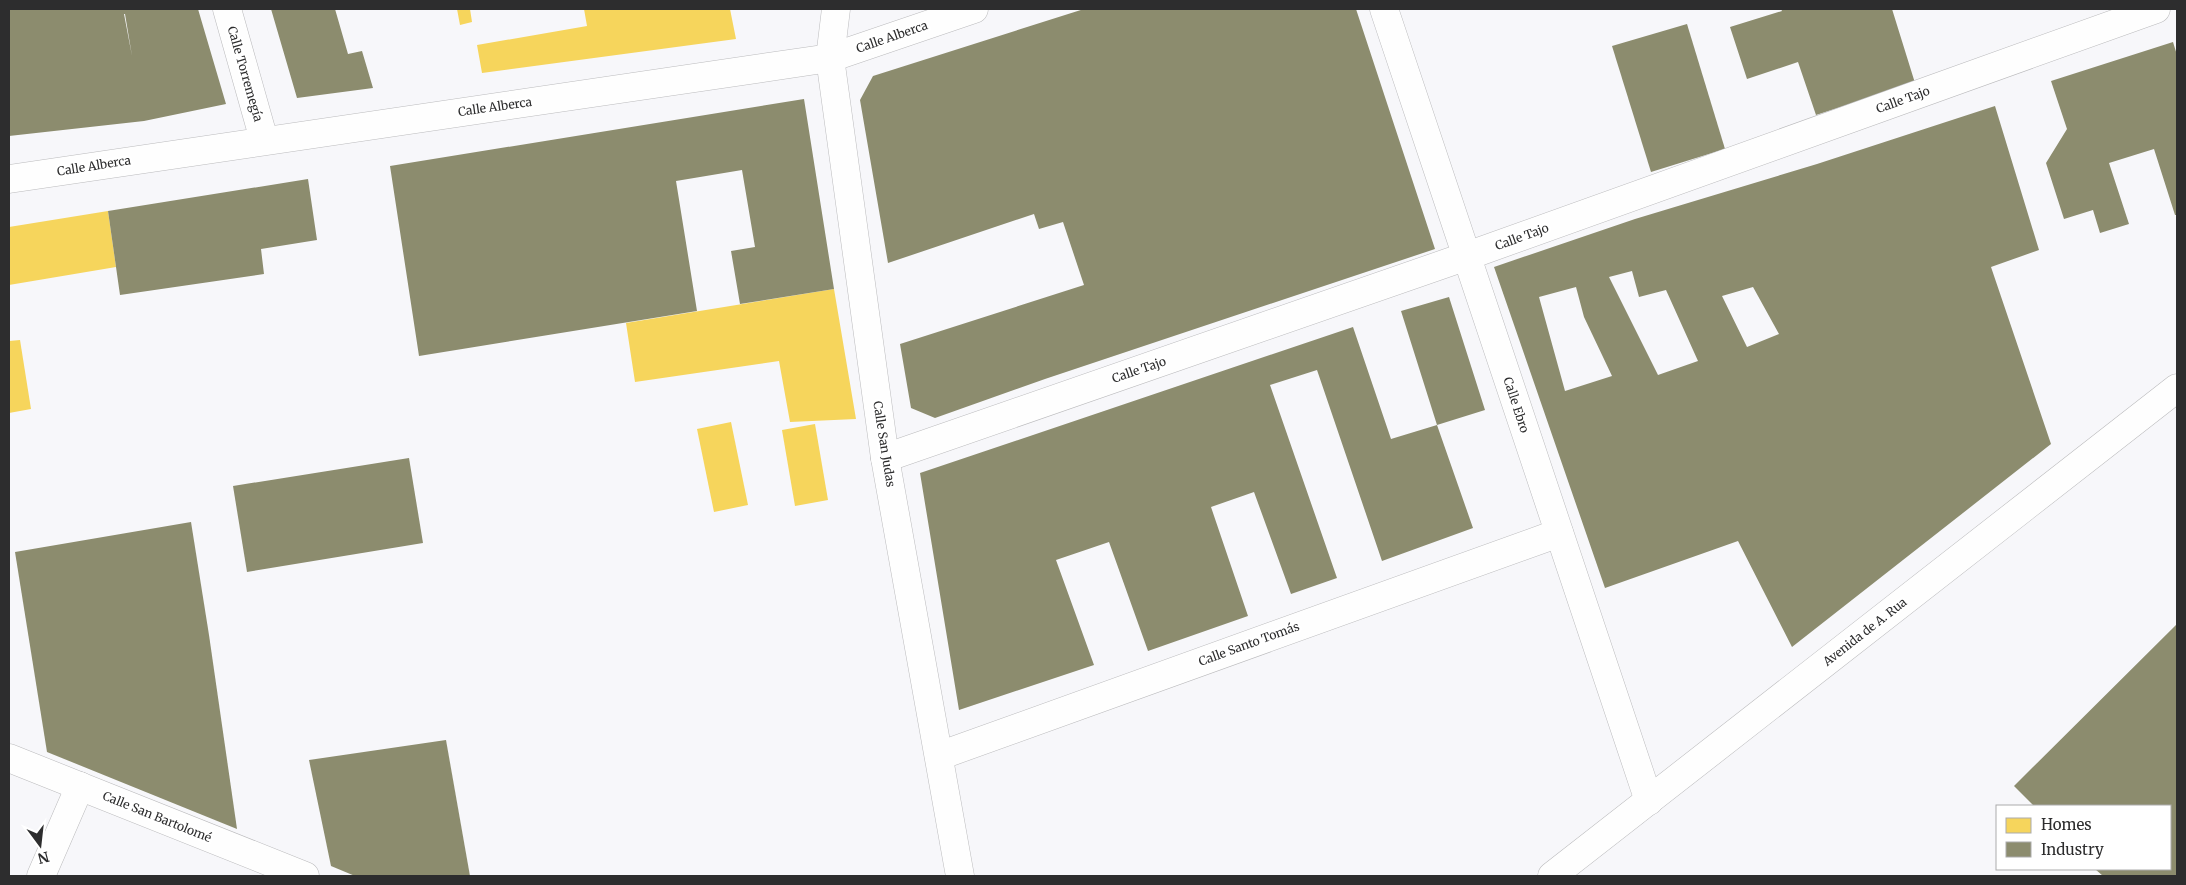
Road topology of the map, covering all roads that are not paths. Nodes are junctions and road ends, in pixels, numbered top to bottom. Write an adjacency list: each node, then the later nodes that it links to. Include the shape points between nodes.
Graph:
1 (227, 9): 7 (street, Calle Torremegía)
2 (836, 9): 6 (street, Calle San Judas)
3 (974, 9): 6 (street, Calle Alberca)
4 (1384, 9): 9 (street, Calle Ebro)
5 (2156, 9): 9 (street, Calle Tajo)
6 (830, 58): 7 (street, Calle Alberca); 11 (street, Calle San Judas)
7 (264, 140): 8 (street, Calle Alberca)
8 (9, 178)
9 (1467, 256): 11 (street, Calle Tajo); 12 (street, Calle Ebro)
10 (2177, 388): 16 (street, Avenida de A. Rua)
11 (885, 458): 13 (street, Calle San Judas)
12 (1559, 533): 13 (street, Calle Santo Tomás); 16 (street, Calle Ebro)
13 (939, 756): 19 (street, Calle San Judas)
14 (9, 758): 15 (street, Calle San Bartolomé)
15 (80, 786): 17 (street); 18 (street, Calle San Bartolomé)
16 (1649, 802): 20 (street, Avenida de A. Rua)
17 (41, 876)
18 (305, 876)
19 (960, 876)
20 (1552, 876)

